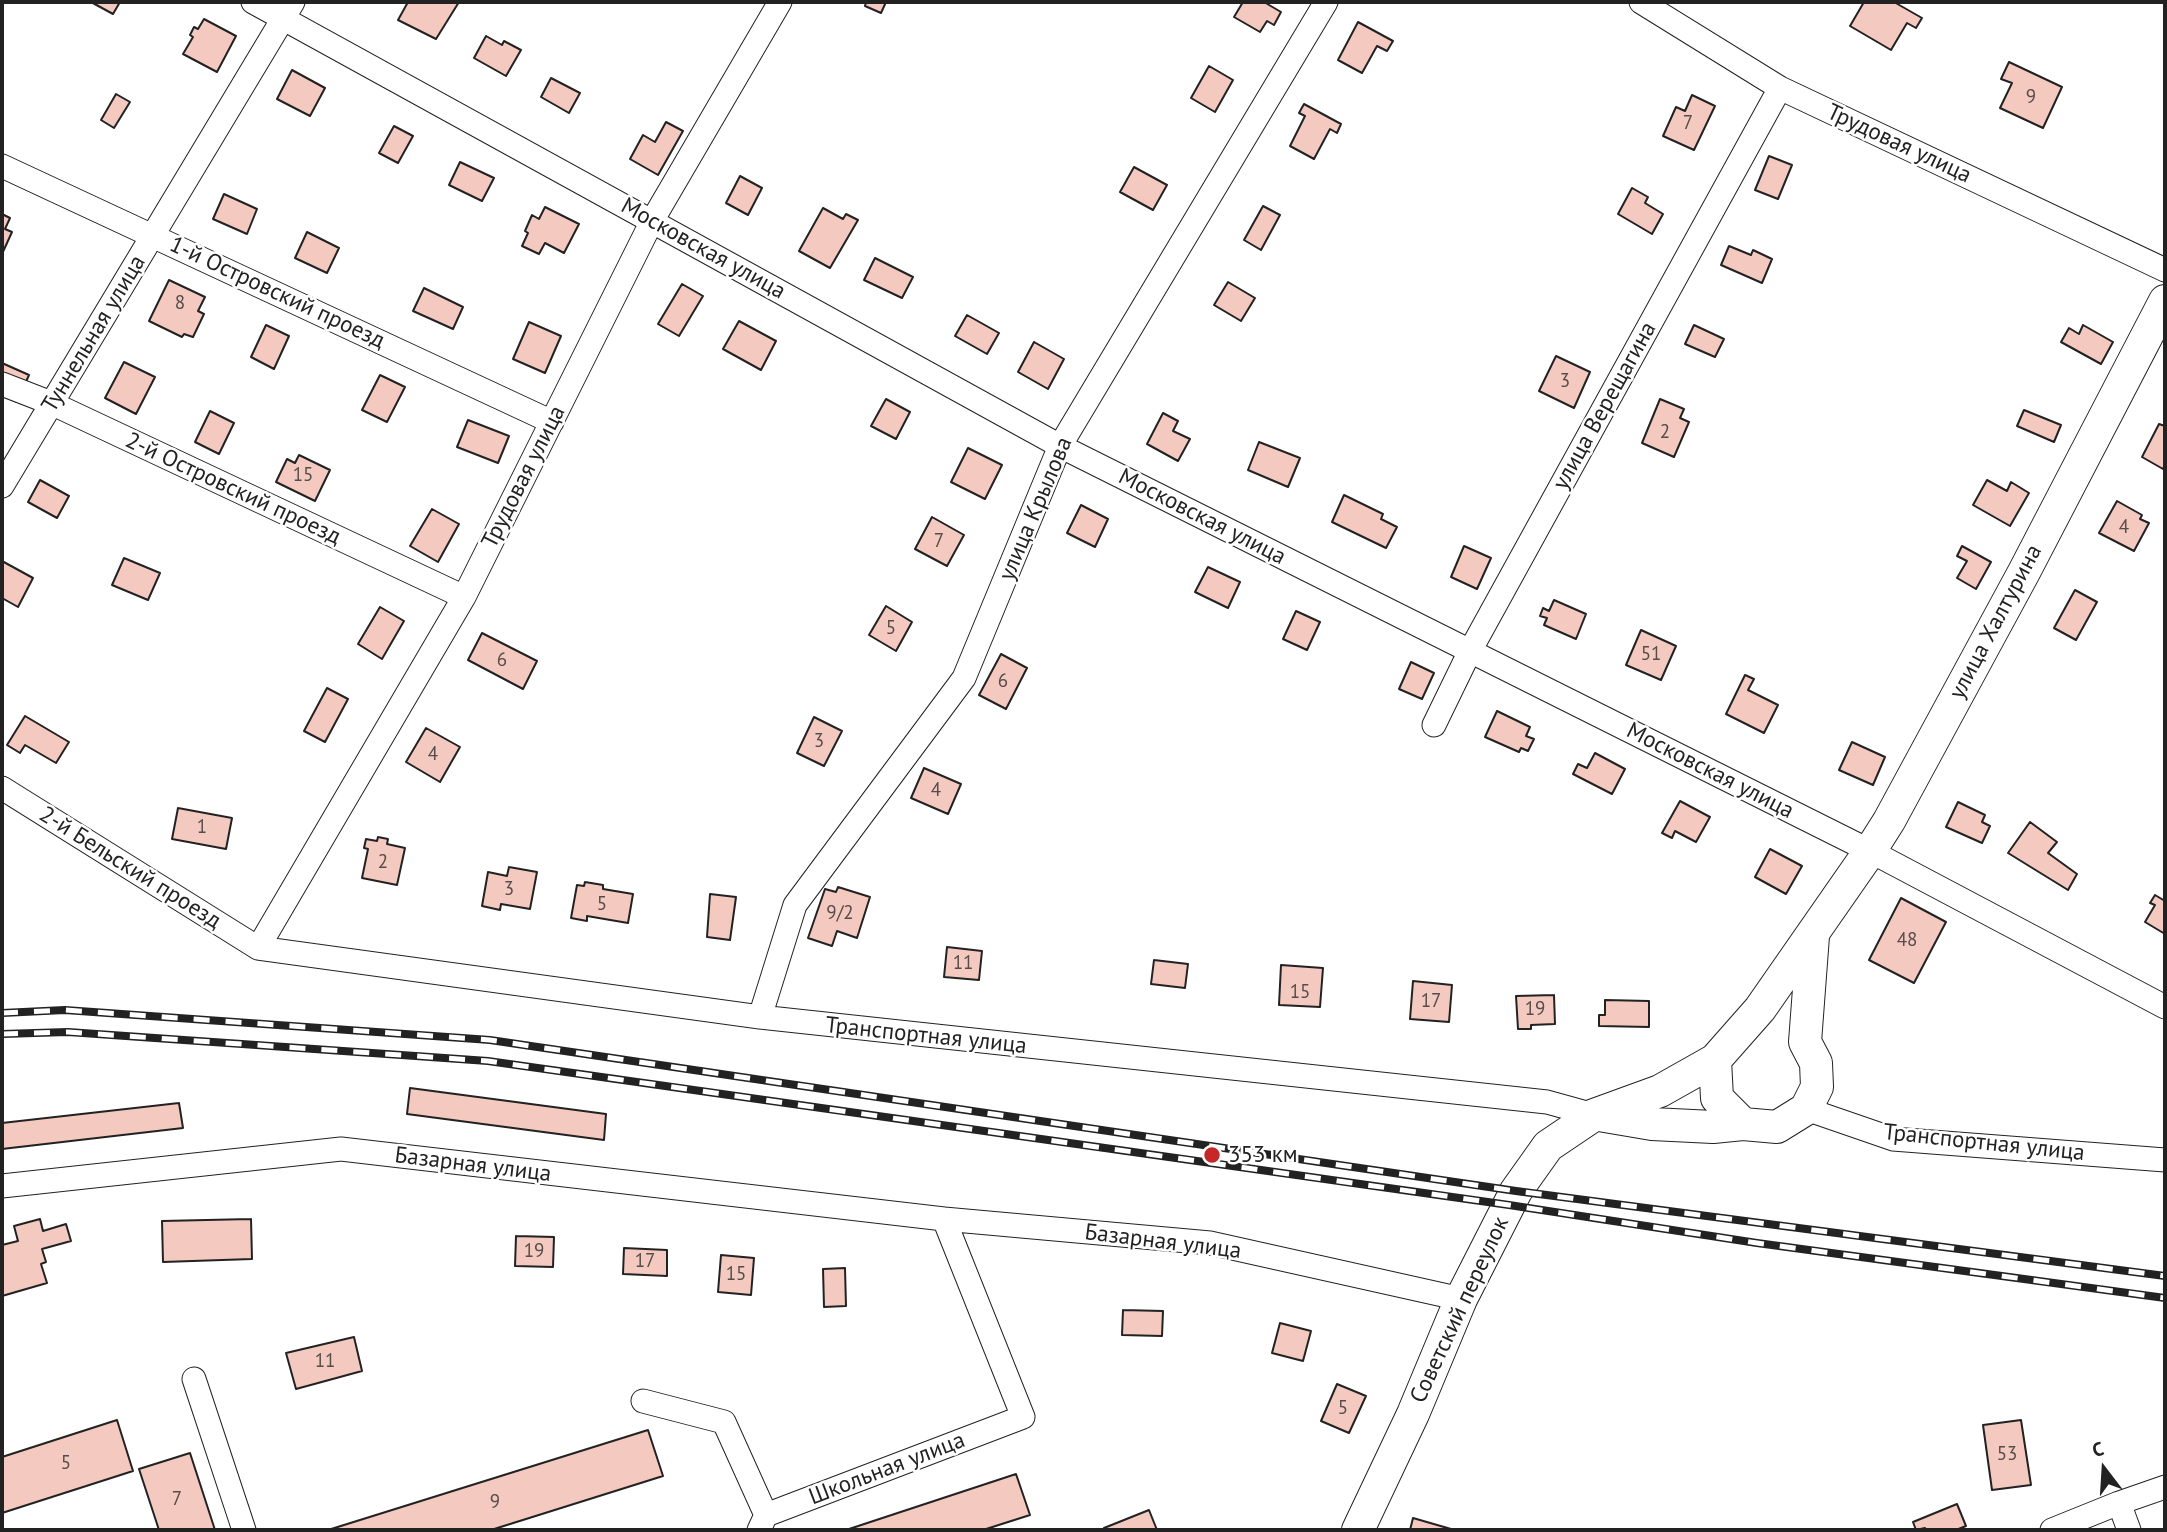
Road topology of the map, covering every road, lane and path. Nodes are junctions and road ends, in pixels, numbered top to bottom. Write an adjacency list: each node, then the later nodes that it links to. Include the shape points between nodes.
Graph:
1 (253, 2): 5 (street, Московская улица)
2 (780, 2): 8 (street, Трудовая улица)
3 (1326, 2): 15 (street, улица Крылова)
4 (1641, 2): 6 (street, Трудовая улица)
5 (289, 10): 8 (street, Московская улица); 9 (street, Туннельная улица)
6 (1780, 88): 10 (street, Трудовая улица); 18 (street, улица Верещагина)
7 (2, 166): 9 (street, 1-й Островский проезд)
8 (652, 221): 14 (street, Трудовая улица); 15 (street, Московская улица)
9 (153, 236): 13 (street, Туннельная улица); 14 (street, 1-й Островский проезд)
10 (2165, 270)
11 (2165, 301): 21 (main road, улица Халтурина, via 2024,572)
12 (2, 384): 13 (street, 2-й Островский проезд)
13 (51, 403): 16 (street, Туннельная улица); 17 (street, 2-й Островский проезд)
14 (552, 422): 17 (street, Трудовая улица)
15 (1060, 446): 18 (street, Московская улица); 25 (street, улица Крылова, via 964,678 795,905)
16 (2, 485)
17 (464, 597): 23 (street, Трудовая улица)
18 (1470, 651): 19 (street, улица Верещагина); 21 (street, Московская улица)
19 (1434, 725)
20 (2, 788): 23 (street, 2-й Бельский проезд)
21 (1870, 851): 22 (main road, улица Халтурина); 24 (street, Московская улица)
22 (1813, 936): 26 (main road, улица Халтурина); 27 (main road)
23 (258, 948): 25 (street, Транспортная улица)
24 (2165, 1007)
25 (760, 1017): 30 (street, Транспортная улица, via 1547,1102)
26 (1741, 1029): 27 (main road, via 1776,1024); 28 (main road)
27 (1805, 1042): 29 (main road, via 1816,1063 1817,1087)
28 (1715, 1060): 30 (main road, Советский переулок, via 1661,1091); 31 (main road, via 1717,1098)
29 (1806, 1109): 31 (main road, via 1777,1127); 32 (street, Транспортная улица, via 1893,1139)
30 (1594, 1115): 31 (main road, via 1652,1124); 35 (main road, Советский переулок, via 1548,1146 1540,1157 1516,1191)
31 (1743, 1124)
32 (2165, 1160)
33 (2, 1186): 34 (street, Базарная улица, via 341,1149)
34 (944, 1219): 35 (street, Базарная улица, via 1210,1243); 40 (street, Школьная улица, via 1023,1417)
35 (1461, 1299): 42 (main road, Советский переулок)
36 (194, 1379): 41 (street)
37 (643, 1401): 40 (street, via 724,1422)
38 (2165, 1487): 39 (street)
39 (2119, 1503): 43 (street); 44 (street)
40 (763, 1522)
41 (244, 1530)
42 (1358, 1530)
43 (2052, 1530)
44 (2129, 1530)

